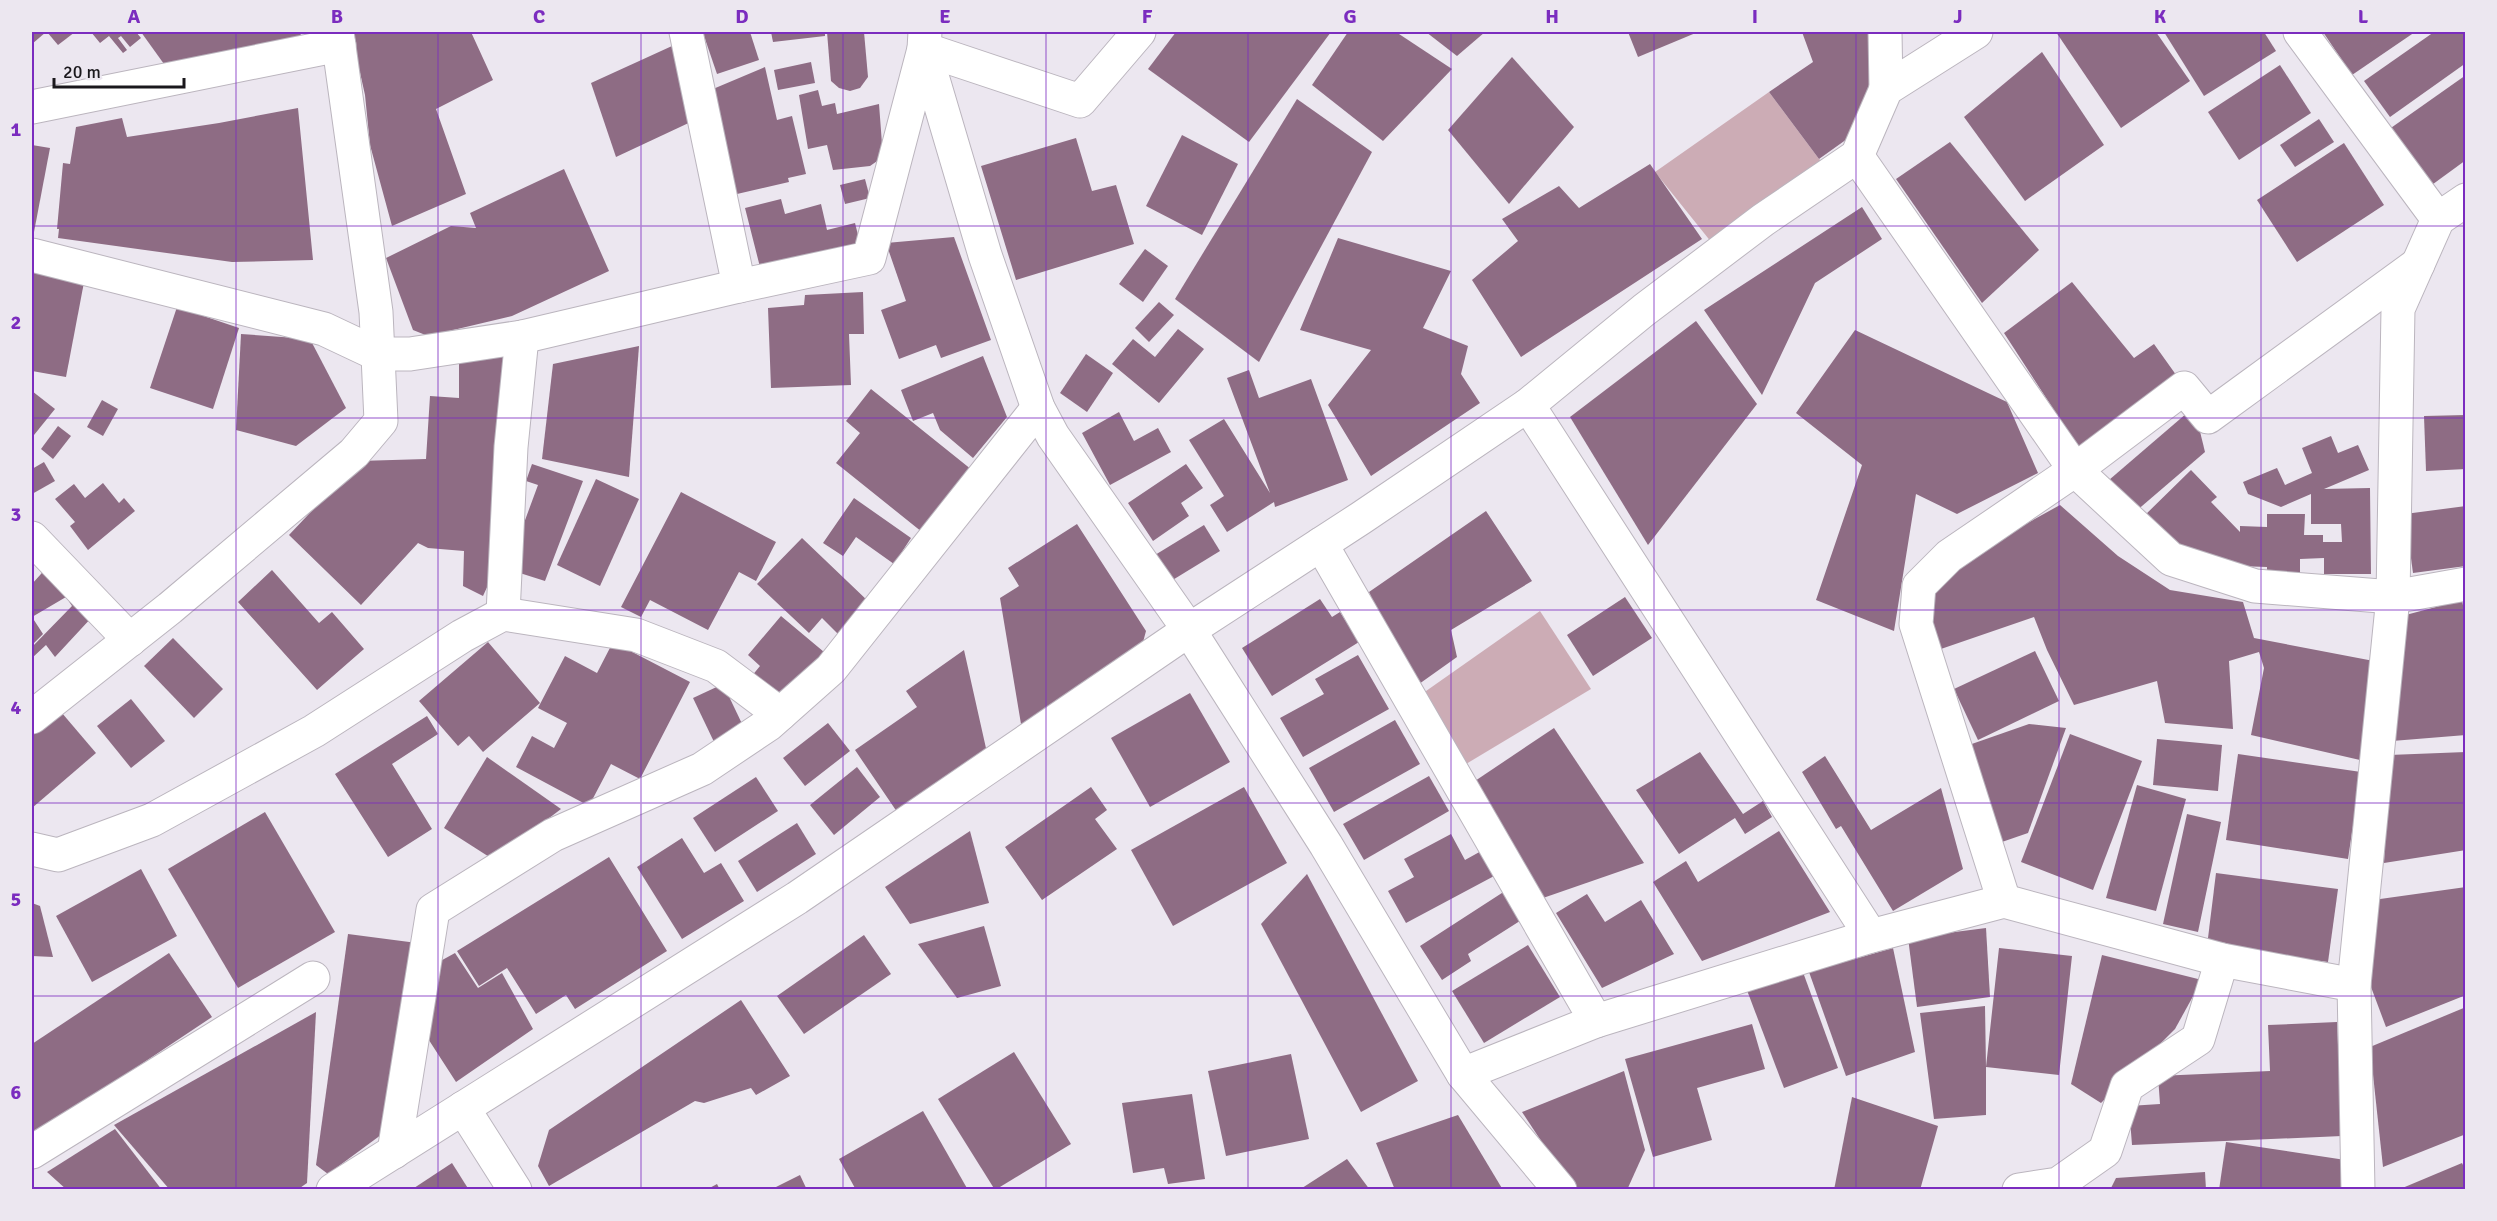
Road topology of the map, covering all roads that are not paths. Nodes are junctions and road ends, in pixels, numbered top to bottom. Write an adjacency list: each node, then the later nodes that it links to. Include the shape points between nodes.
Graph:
1 (686, 32): 15 (street)
2 (1138, 32): 7 (street, via 1080,101)
3 (1885, 32): 8 (street)
4 (1976, 32): 8 (street)
5 (2300, 32): 12 (street)
6 (338, 38): 9 (street); 17 (street, via 376,312)
7 (924, 40): 15 (street, via 869,258); 19 (street, via 985,255)
8 (1886, 90): 10 (street)
9 (32, 107)
10 (1857, 156): 18 (street, via 1763,220 1644,310); 20 (street)
11 (2466, 200): 12 (street)
12 (2438, 219): 14 (street)
13 (32, 255): 17 (street, via 324,329)
14 (2418, 264): 20 (street, via 2208,417 2184,388); 24 (street, via 2398,309)
15 (739, 286): 16 (street)
16 (522, 337): 17 (street, via 410,354); 25 (street, via 511,447)
17 (377, 354): 27 (street, via 381,421 354,453)
18 (1528, 405): 22 (street); 32 (street)
19 (1038, 408): 26 (street, via 1053,436); 28 (street, via 831,669)
20 (2075, 470): 24 (street, via 2171,559 2255,585); 31 (street, via 1949,556 1918,586 1916,624)
21 (32, 538): 27 (street)
22 (1321, 544): 26 (street); 36 (street)
23 (2466, 584): 24 (street)
24 (2394, 597): 35 (street)
25 (503, 614): 28 (street, via 636,635 716,666); 30 (street, via 314,731 152,820 58,855)
26 (1189, 630): 37 (street, via 1326,845); 38 (street, via 797,898)
27 (129, 640): 29 (street)
28 (780, 714): 40 (street, via 702,769 554,835 434,910)
29 (32, 717)
30 (32, 849)
31 (2004, 901): 32 (street); 33 (street)
32 (1871, 936): 36 (street)
33 (2222, 960): 35 (street); 44 (street, via 2198,1039 2127,1086 2105,1151 2058,1184)
34 (313, 978): 39 (street)
35 (2354, 985): 45 (street)
36 (1596, 1021): 37 (street)
37 (1463, 1074): 41 (street)
38 (463, 1108): 40 (street); 43 (street)
39 (32, 1152)
40 (394, 1152): 42 (street)
41 (1554, 1188)
42 (333, 1190)
43 (515, 1190)
44 (2019, 1190)
45 (2358, 1190)

